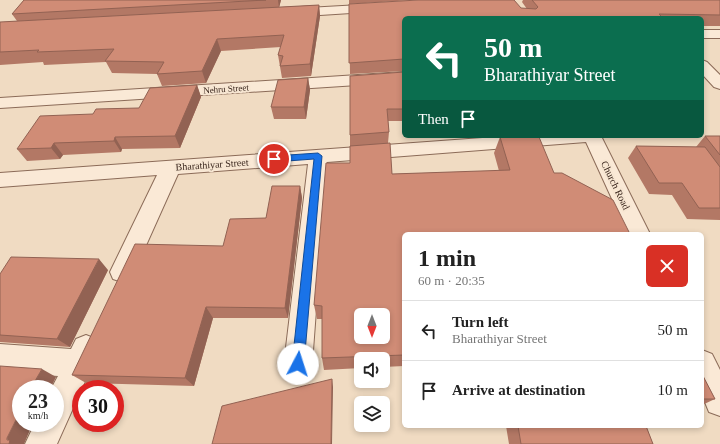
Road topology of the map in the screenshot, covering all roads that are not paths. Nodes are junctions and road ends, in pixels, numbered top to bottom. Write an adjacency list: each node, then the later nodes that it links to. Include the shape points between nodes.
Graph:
1 (289, 0): 2 (street, via 280,13)
2 (394, 7)
3 (704, 34): 4 (street)
4 (720, 34)
5 (704, 67): 7 (street)
6 (402, 77): 8 (street, Nehru Street)
7 (720, 84)
8 (0, 103)
9 (565, 138): 11 (street, Bharathiyar Street)
10 (593, 138): 14 (street, Church Road)
11 (318, 156): 12 (street, Bharathiyar Street); 19 (street)
12 (171, 167): 13 (street, Bharathiyar Street); 15 (street)
13 (0, 180)
14 (639, 232)
15 (112, 294)
16 (95, 328): 18 (street)
17 (0, 358): 18 (street)
18 (78, 364): 21 (street)
19 (298, 364)
20 (704, 368): 22 (street)
21 (64, 394)
22 (720, 401)
23 (47, 432): 24 (street)
24 (41, 444)

